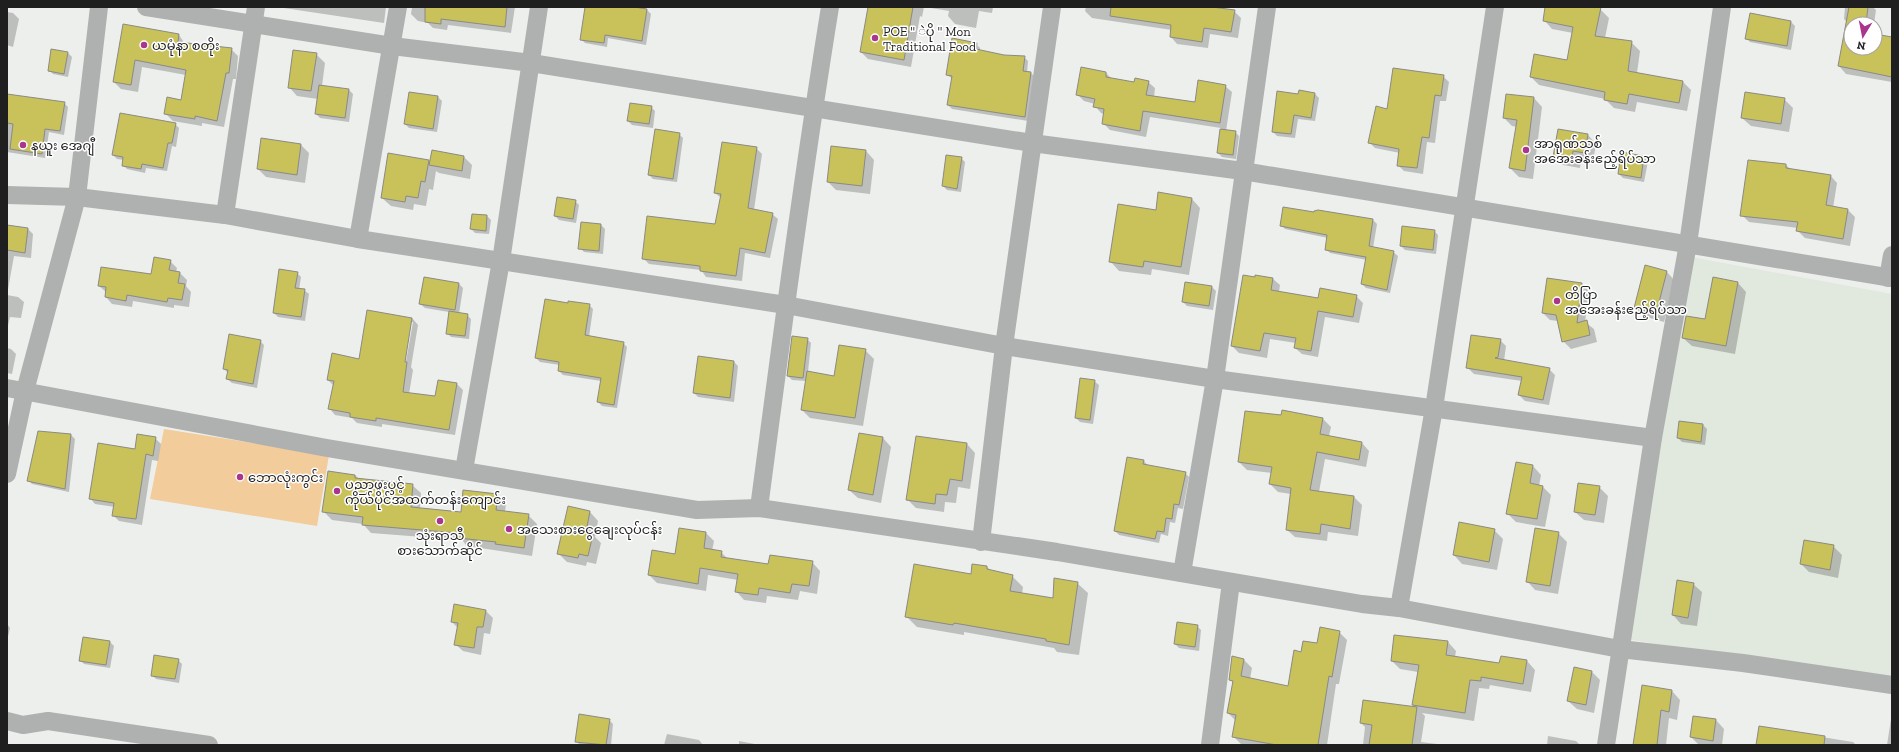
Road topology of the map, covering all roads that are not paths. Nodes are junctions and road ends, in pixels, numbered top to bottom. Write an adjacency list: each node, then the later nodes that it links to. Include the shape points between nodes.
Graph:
1 (99, 7): 17 (street)
2 (146, 7): 10 (street)
3 (398, 7): 11 (street)
4 (539, 7): 12 (street)
5 (830, 7): 13 (street)
6 (1052, 7): 14 (street)
7 (1267, 7): 15 (street)
8 (1495, 7): 18 (street)
9 (1722, 7): 21 (street)
10 (254, 15): 11 (street); 19 (street)
11 (392, 46): 12 (street); 20 (street)
12 (531, 63): 13 (street); 23 (street)
13 (814, 108): 14 (street); 25 (street)
14 (1032, 143): 15 (street); 26 (street)
15 (1244, 171): 18 (street); 27 (street)
16 (7, 195): 17 (street)
17 (77, 197): 19 (street); 29 (street)
18 (1464, 208): 21 (street); 30 (street)
19 (225, 215): 20 (street)
20 (358, 238): 23 (street)
21 (1688, 244): 24 (street); 31 (street)
22 (1892, 255): 24 (street)
23 (501, 261): 25 (street); 32 (street)
24 (1890, 278)
25 (786, 305): 26 (street); 34 (street)
26 (1004, 346): 27 (street); 35 (street)
27 (1215, 379): 30 (street); 36 (street)
28 (7, 388): 29 (street)
29 (25, 391): 32 (street); 33 (street)
30 (1434, 408): 31 (street); 38 (street)
31 (1653, 438): 39 (street)
32 (464, 470): 34 (street, via 697,510)
33 (7, 474)
34 (759, 508): 35 (street)
35 (981, 542): 36 (street)
36 (1182, 573): 37 (street)
37 (1231, 582): 38 (street); 43 (street)
38 (1399, 608): 39 (street)
39 (1620, 649): 40 (street); 44 (street)
40 (1892, 684)
41 (7, 722): 42 (street, via 23,725 48,720)
42 (209, 745)
43 (1210, 745)
44 (1606, 745)

